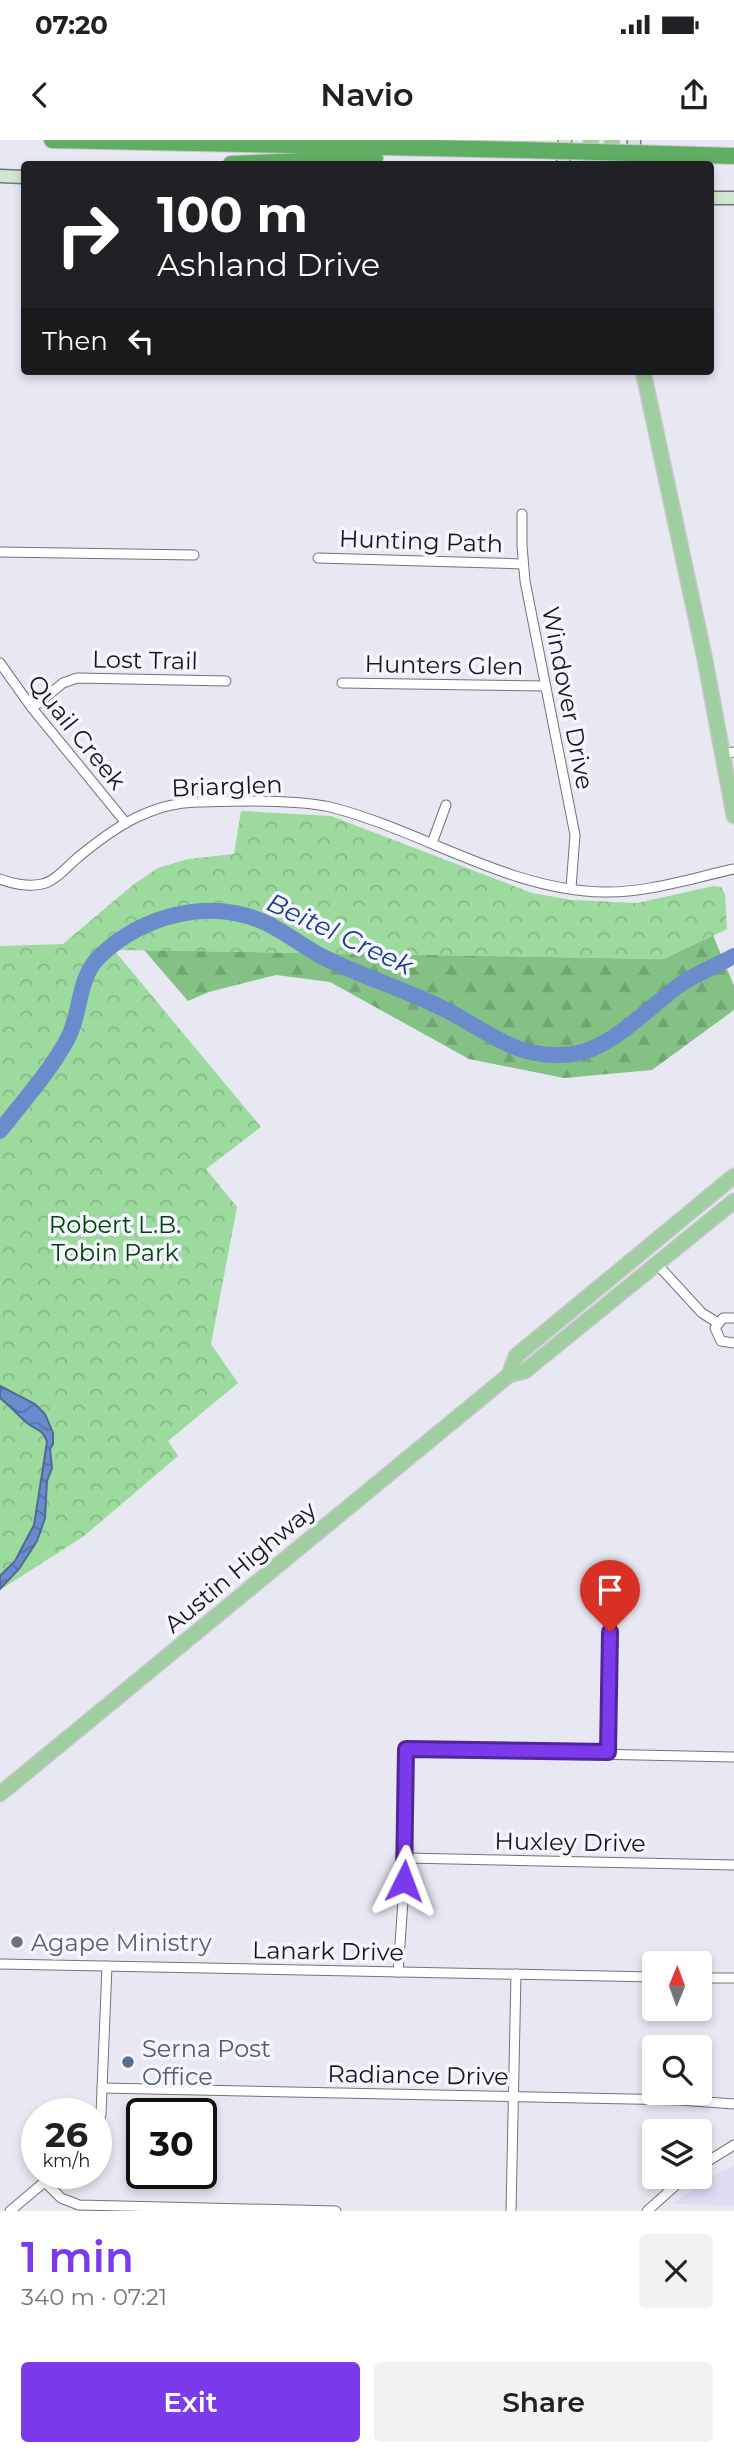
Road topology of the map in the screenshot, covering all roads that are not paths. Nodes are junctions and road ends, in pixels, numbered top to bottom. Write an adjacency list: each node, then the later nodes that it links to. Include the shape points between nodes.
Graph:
1 (52, 140): 6 (highway)
2 (565, 140): 9 (main road)
3 (591, 140): 10 (main road)
4 (612, 140): 11 (main road)
5 (634, 140): 12 (main road)
6 (525, 150): 7 (highway, bridge); 8 (highway)
7 (734, 156)
8 (294, 161)
9 (563, 161)
10 (591, 161)
11 (611, 161)
12 (633, 161)
13 (0, 176): 14 (main road)
14 (21, 177)
15 (714, 198): 16 (main road)
16 (734, 198)
17 (644, 375): 28 (main road)
18 (522, 514): 22 (street, Windover Drive)
19 (0, 552): 20 (street)
20 (194, 555)
21 (318, 558): 22 (street, Hunting Path)
22 (523, 564): 26 (street, Windover Drive)
23 (0, 663): 27 (street, Quail Creek)
24 (226, 681): 27 (street, Lost Trail, via 77,678 63,683)
25 (342, 682): 26 (street, Hunters Glen)
26 (545, 685): 35 (street, Windover Drive, via 575,835)
27 (32, 708): 31 (street, Quail Creek)
28 (729, 753): 30 (main road)
29 (446, 805): 32 (street)
30 (734, 816)
31 (126, 822): 32 (street, Briarglen, via 180,803 307,803 349,812); 34 (street, Briarglen, via 42,884)
32 (432, 842): 35 (street, Briarglen, via 531,881)
33 (734, 869): 35 (street, Briarglen, via 627,891)
34 (0, 880)
35 (571, 888)
36 (734, 1176): 42 (main road, Austin Highway, via 516,1356)
37 (734, 1201): 38 (main road, Austin Highway)
38 (656, 1263): 40 (street, via 702,1313); 42 (main road, Austin Highway, via 526,1371)
39 (734, 1318): 40 (street)
40 (718, 1323): 41 (street, via 717,1338)
41 (734, 1343)
42 (509, 1375): 46 (main road, Austin Highway)
43 (610, 1632): 44 (street)
44 (608, 1752): 45 (street); 47 (street, via 406,1749)
45 (734, 1757)
46 (0, 1794)
47 (406, 1858): 48 (street, Huxley Drive); 51 (street)
48 (734, 1865)
49 (0, 1964): 50 (street, Lanark Drive)
50 (107, 1966): 51 (street, Lanark Drive); 56 (street)
51 (398, 1972): 52 (street, Lanark Drive)
52 (516, 1974): 53 (street, Lanark Drive); 57 (street)
53 (642, 1977)
54 (712, 1978): 55 (street)
55 (734, 1978)
56 (102, 2088): 57 (street, Radiance Drive); 58 (street)
57 (513, 2096): 59 (street, Radiance Drive); 68 (street)
58 (102, 2098)
59 (734, 2104)
60 (734, 2145): 61 (street)
61 (712, 2159)
62 (37, 2189): 66 (street)
63 (52, 2189): 65 (street, via 79,2205)
64 (672, 2189): 69 (street)
65 (275, 2210): 67 (street)
66 (10, 2211)
67 (337, 2211)
68 (511, 2211)
69 (647, 2211)

